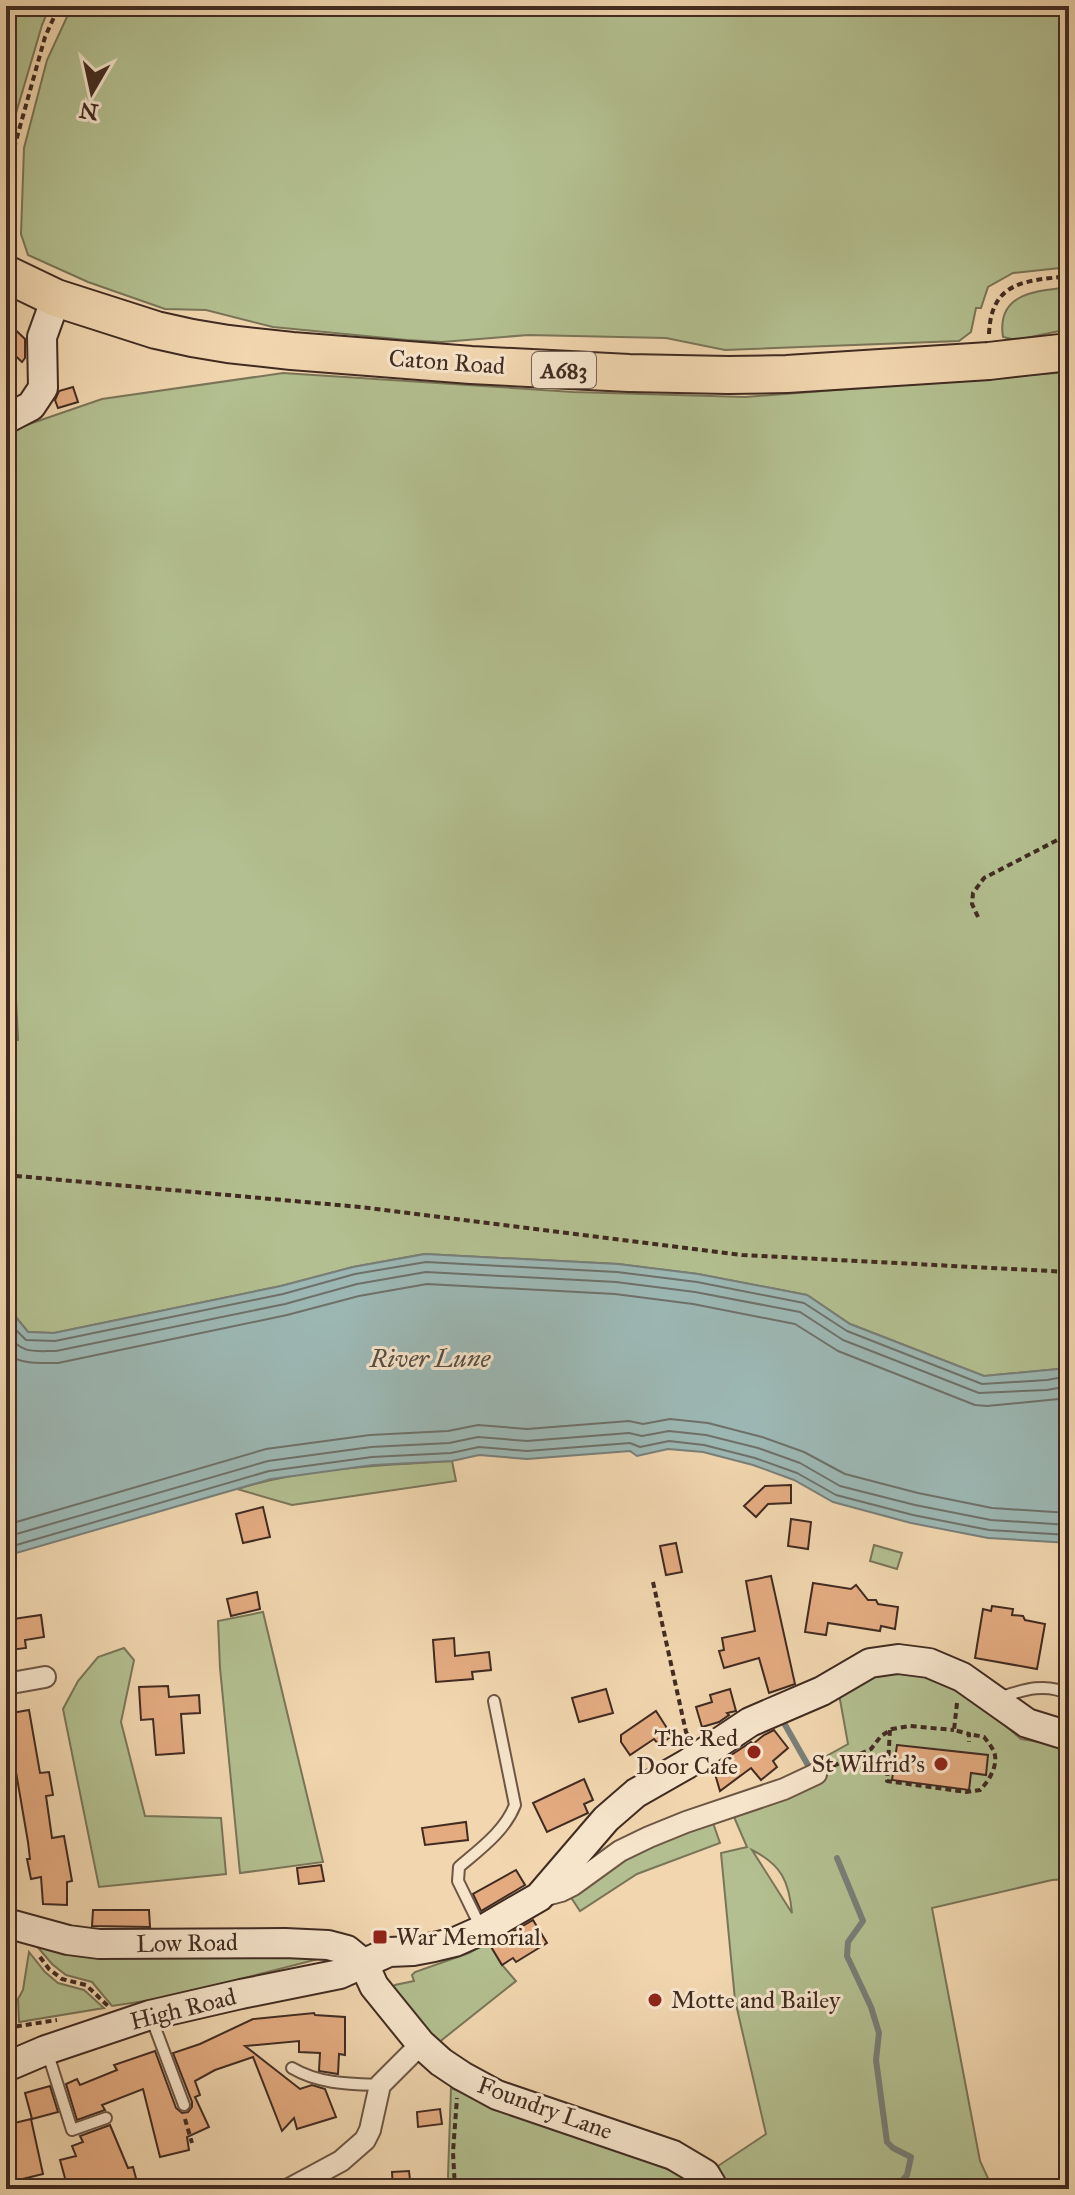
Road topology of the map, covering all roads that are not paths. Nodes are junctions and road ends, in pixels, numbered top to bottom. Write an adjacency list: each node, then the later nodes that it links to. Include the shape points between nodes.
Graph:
1 (7, 274): 2 (highway, Caton Road / A683)
2 (56, 298): 3 (highway, Caton Road / A683, via 192,338 471,365 787,374); 4 (street, via 42,337 43,388 31,406)
3 (1069, 352)
4 (6, 419)
5 (45, 1677): 6 (street)
6 (6, 1684)
7 (1069, 1694): 8 (lane, via 1034,1687)
8 (993, 1699): 10 (street, High Road, via 1027,1723); 12 (street, High Road, via 929,1663 870,1663 763,1714 653,1782 606,1819)
9 (494, 1701): 14 (lane, via 515,1805 457,1874)
10 (1069, 1736)
11 (816, 1774): 12 (street, via 649,1837 573,1885)
12 (539, 1897): 14 (street, High Road)
13 (6, 1923): 15 (street, Low Road, via 99,1944 328,1945 347,1950)
14 (482, 1930): 15 (street, High Road, via 434,1947 389,1952)
15 (364, 1964): 16 (street, High Road, via 340,1974); 17 (street, Foundry Lane, via 374,1986)
16 (150, 2015): 18 (street, High Road); 22 (lane)
17 (421, 2044): 21 (street); 25 (street, Foundry Lane, via 497,2095 673,2155 705,2174)
18 (46, 2050): 19 (street, High Road); 23 (lane, via 72,2130)
19 (6, 2067)
20 (292, 2068): 21 (lane, via 318,2080)
21 (380, 2085): 24 (street, via 365,2140 341,2161)
22 (184, 2105)
23 (106, 2118)
24 (289, 2189)
25 (714, 2189)

